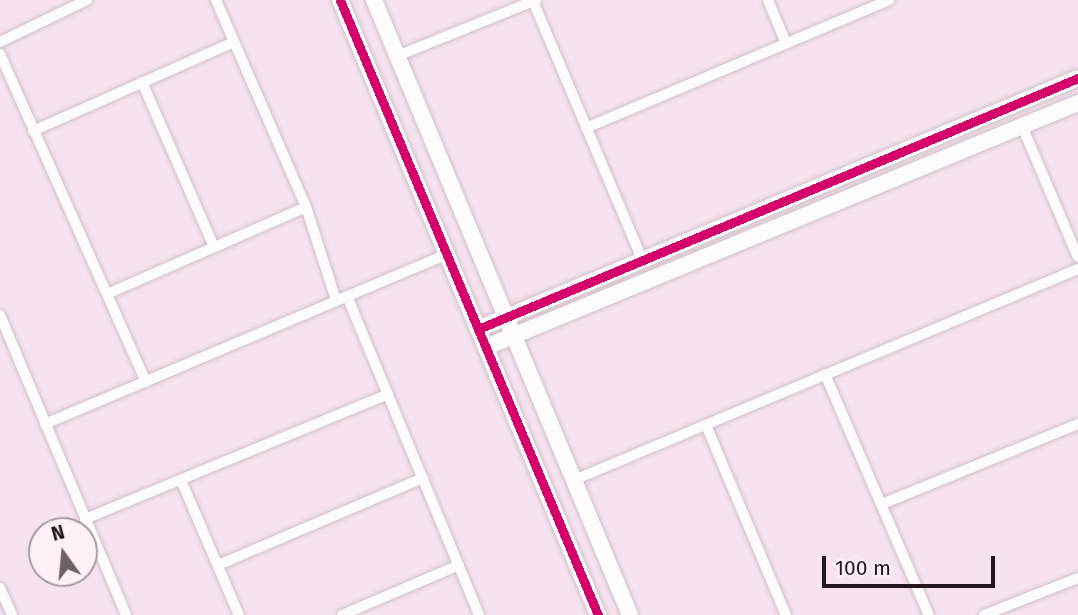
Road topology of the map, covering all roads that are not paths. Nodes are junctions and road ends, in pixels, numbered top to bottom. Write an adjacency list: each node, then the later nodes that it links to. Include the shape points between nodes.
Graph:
1 (87, 0): 8 (street)
2 (216, 0): 9 (street)
3 (340, 0): 21 (street)
4 (374, 0): 12 (street)
5 (768, 0): 10 (street)
6 (889, 0): 10 (street)
7 (535, 1): 12 (street); 17 (street)
8 (0, 42)
9 (234, 42): 14 (street); 19 (street)
10 (786, 43): 17 (street)
11 (0, 54): 18 (street)
12 (397, 56): 29 (street)
13 (1078, 78): 23 (street)
14 (142, 82): 18 (street); 20 (street)
15 (1078, 103): 16 (street)
16 (1021, 126): 22 (street); 31 (street)
17 (586, 128): 23 (street)
18 (33, 131): 25 (street)
19 (306, 207): 20 (street); 27 (street)
20 (214, 247): 25 (street)
21 (447, 254): 26 (street); 30 (street)
22 (1078, 257)
23 (642, 259): 29 (street)
24 (1078, 269): 33 (street)
25 (107, 294): 34 (street)
26 (348, 296): 27 (street); 35 (street)
27 (336, 300): 34 (street)
28 (0, 315): 36 (street)
29 (505, 316): 30 (street); 31 (street)
30 (478, 329): 32 (street)
31 (513, 335): 32 (street); 41 (street)
32 (486, 347): 55 (street)
33 (825, 374): 38 (street); 42 (street)
34 (146, 382): 36 (street)
35 (388, 394): 39 (street); 40 (street)
36 (45, 424): 43 (street)
37 (1078, 424): 42 (street)
38 (706, 425): 41 (street); 57 (street)
39 (423, 478): 46 (street); 47 (street)
40 (181, 480): 44 (street); 46 (street)
41 (574, 480): 56 (street)
42 (882, 504): 58 (street)
43 (84, 517)
44 (90, 517)
45 (98, 552): 50 (street)
46 (218, 565): 52 (street)
47 (459, 565): 53 (street); 54 (street)
48 (1078, 578): 59 (street)
49 (0, 588): 51 (street)
50 (123, 614)
51 (12, 615)
52 (239, 615)
53 (342, 615)
54 (479, 615)
55 (598, 615)
56 (630, 615)
57 (786, 615)
58 (929, 615)
59 (984, 615)

